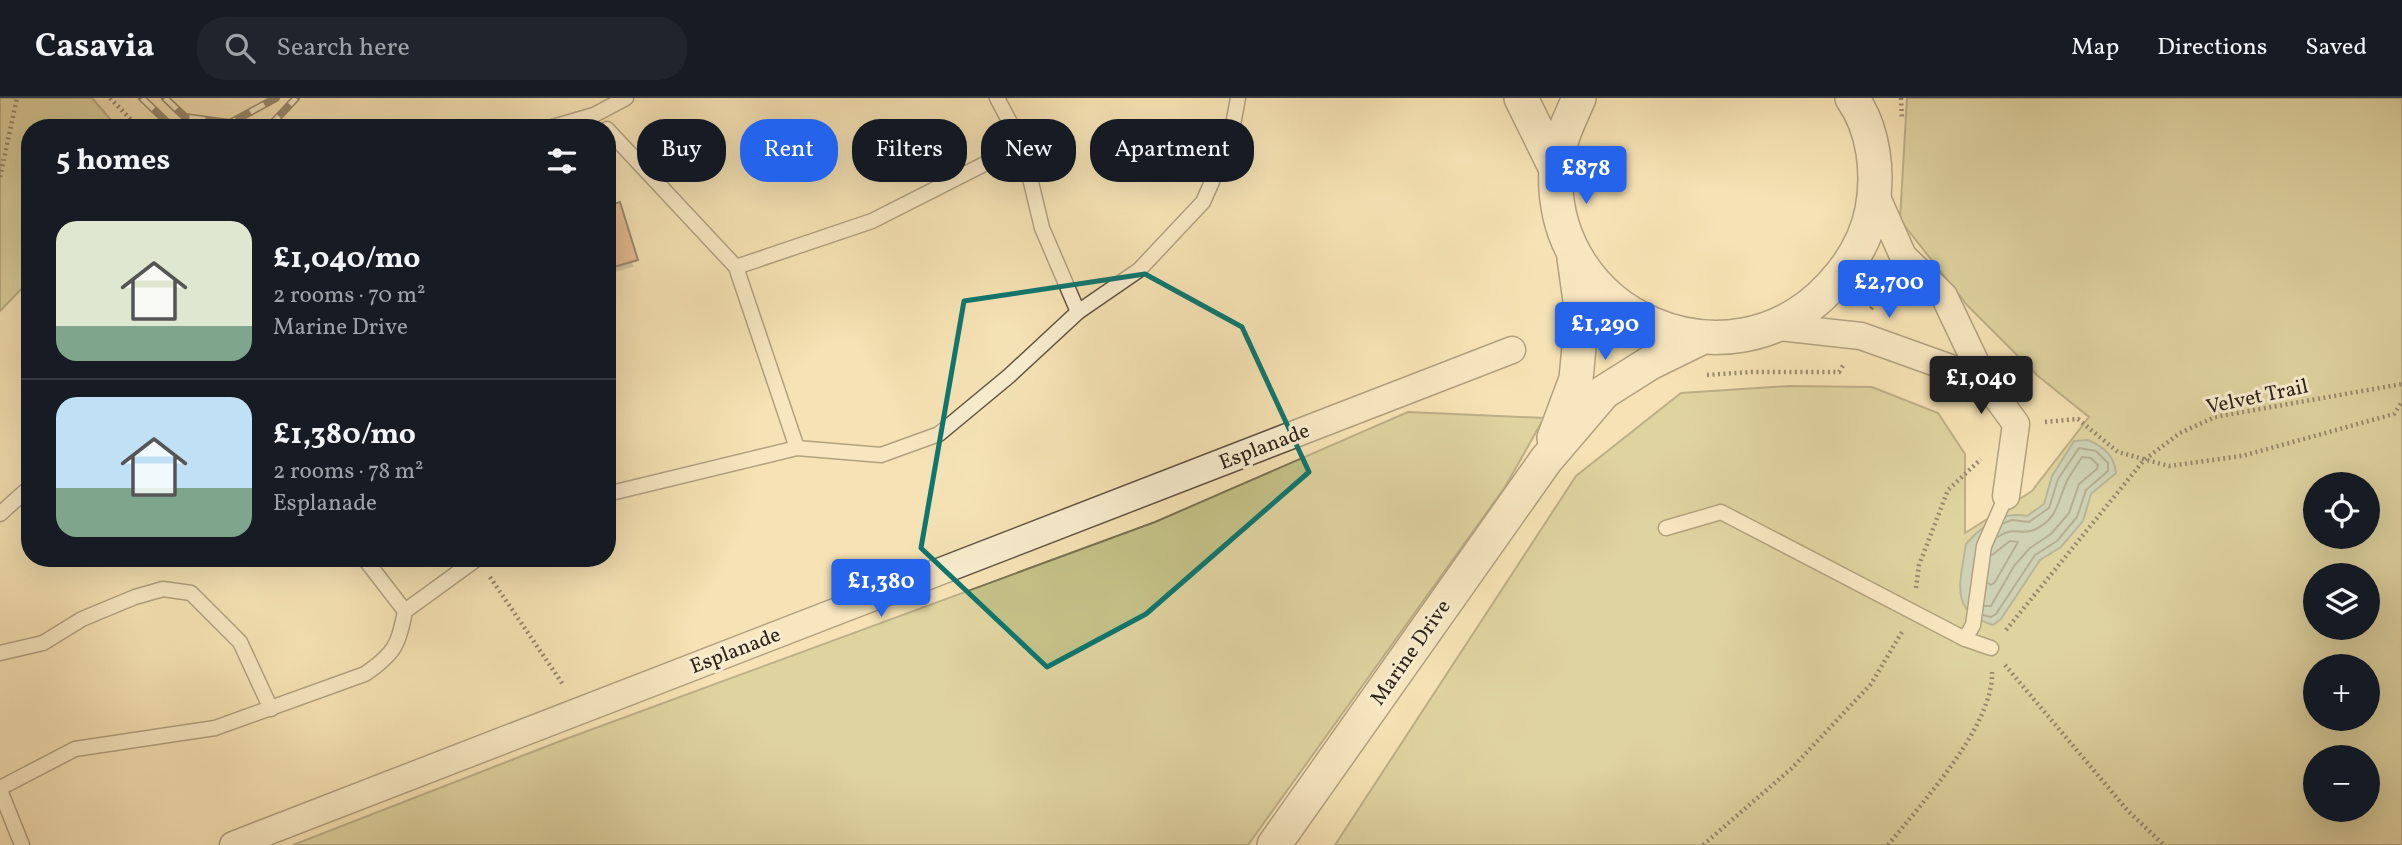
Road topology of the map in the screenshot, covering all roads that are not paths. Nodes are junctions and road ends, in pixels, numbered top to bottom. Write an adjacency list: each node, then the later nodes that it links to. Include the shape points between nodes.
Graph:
1 (625, 98): 8 (lane)
2 (998, 98): 11 (lane)
3 (1238, 98): 19 (lane, via 1230,141 1203,202 1139,271)
4 (1521, 98): 14 (street)
5 (1579, 98): 14 (street, via 1561,137)
6 (1852, 98): 7 (street)
7 (1870, 113): 16 (street)
8 (594, 115): 9 (lane); 10 (lane)
9 (580, 119)
10 (597, 119)
11 (1009, 119)
12 (616, 140): 18 (lane)
13 (981, 166): 18 (lane, via 872,221)
14 (1556, 169): 17 (street, via 1559,212)
15 (1031, 182): 19 (lane, via 1042,228)
16 (1875, 193): 20 (street, via 1870,224 1851,265 1810,309); 23 (street, via 1903,256 1944,296)
17 (1574, 253): 21 (street, via 1594,284 1616,304 1649,325); 25 (street, Marine Drive, via 1582,315 1576,379)
18 (736, 267): 24 (lane)
19 (1077, 312): 24 (lane, via 939,434 881,455)
20 (1778, 327): 21 (street, via 1742,337); 23 (street, via 1861,336)
21 (1701, 338): 25 (street, Marine Drive, via 1604,392)
22 (1512, 351): 40 (street, Esplanade)
23 (1984, 380): 28 (street, via 2016,424)
24 (797, 448): 26 (lane)
25 (1546, 460): 41 (street, Marine Drive)
26 (616, 492)
27 (21, 495): 29 (lane)
28 (2006, 496): 34 (lane, via 1984,546 1973,625)
29 (0, 514)
30 (1666, 528): 34 (lane, via 1721,512)
31 (372, 567): 33 (lane)
32 (477, 567): 33 (lane)
33 (405, 611): 37 (lane, via 399,643 384,662 365,674)
34 (1965, 639): 35 (lane)
35 (1991, 648)
36 (0, 653): 37 (lane, via 43,643 82,619 135,597 163,589 191,593 240,642)
37 (271, 709): 38 (lane, via 215,728 75,748)
38 (0, 789): 39 (lane)
39 (22, 845)
40 (233, 845)
41 (1274, 845)

